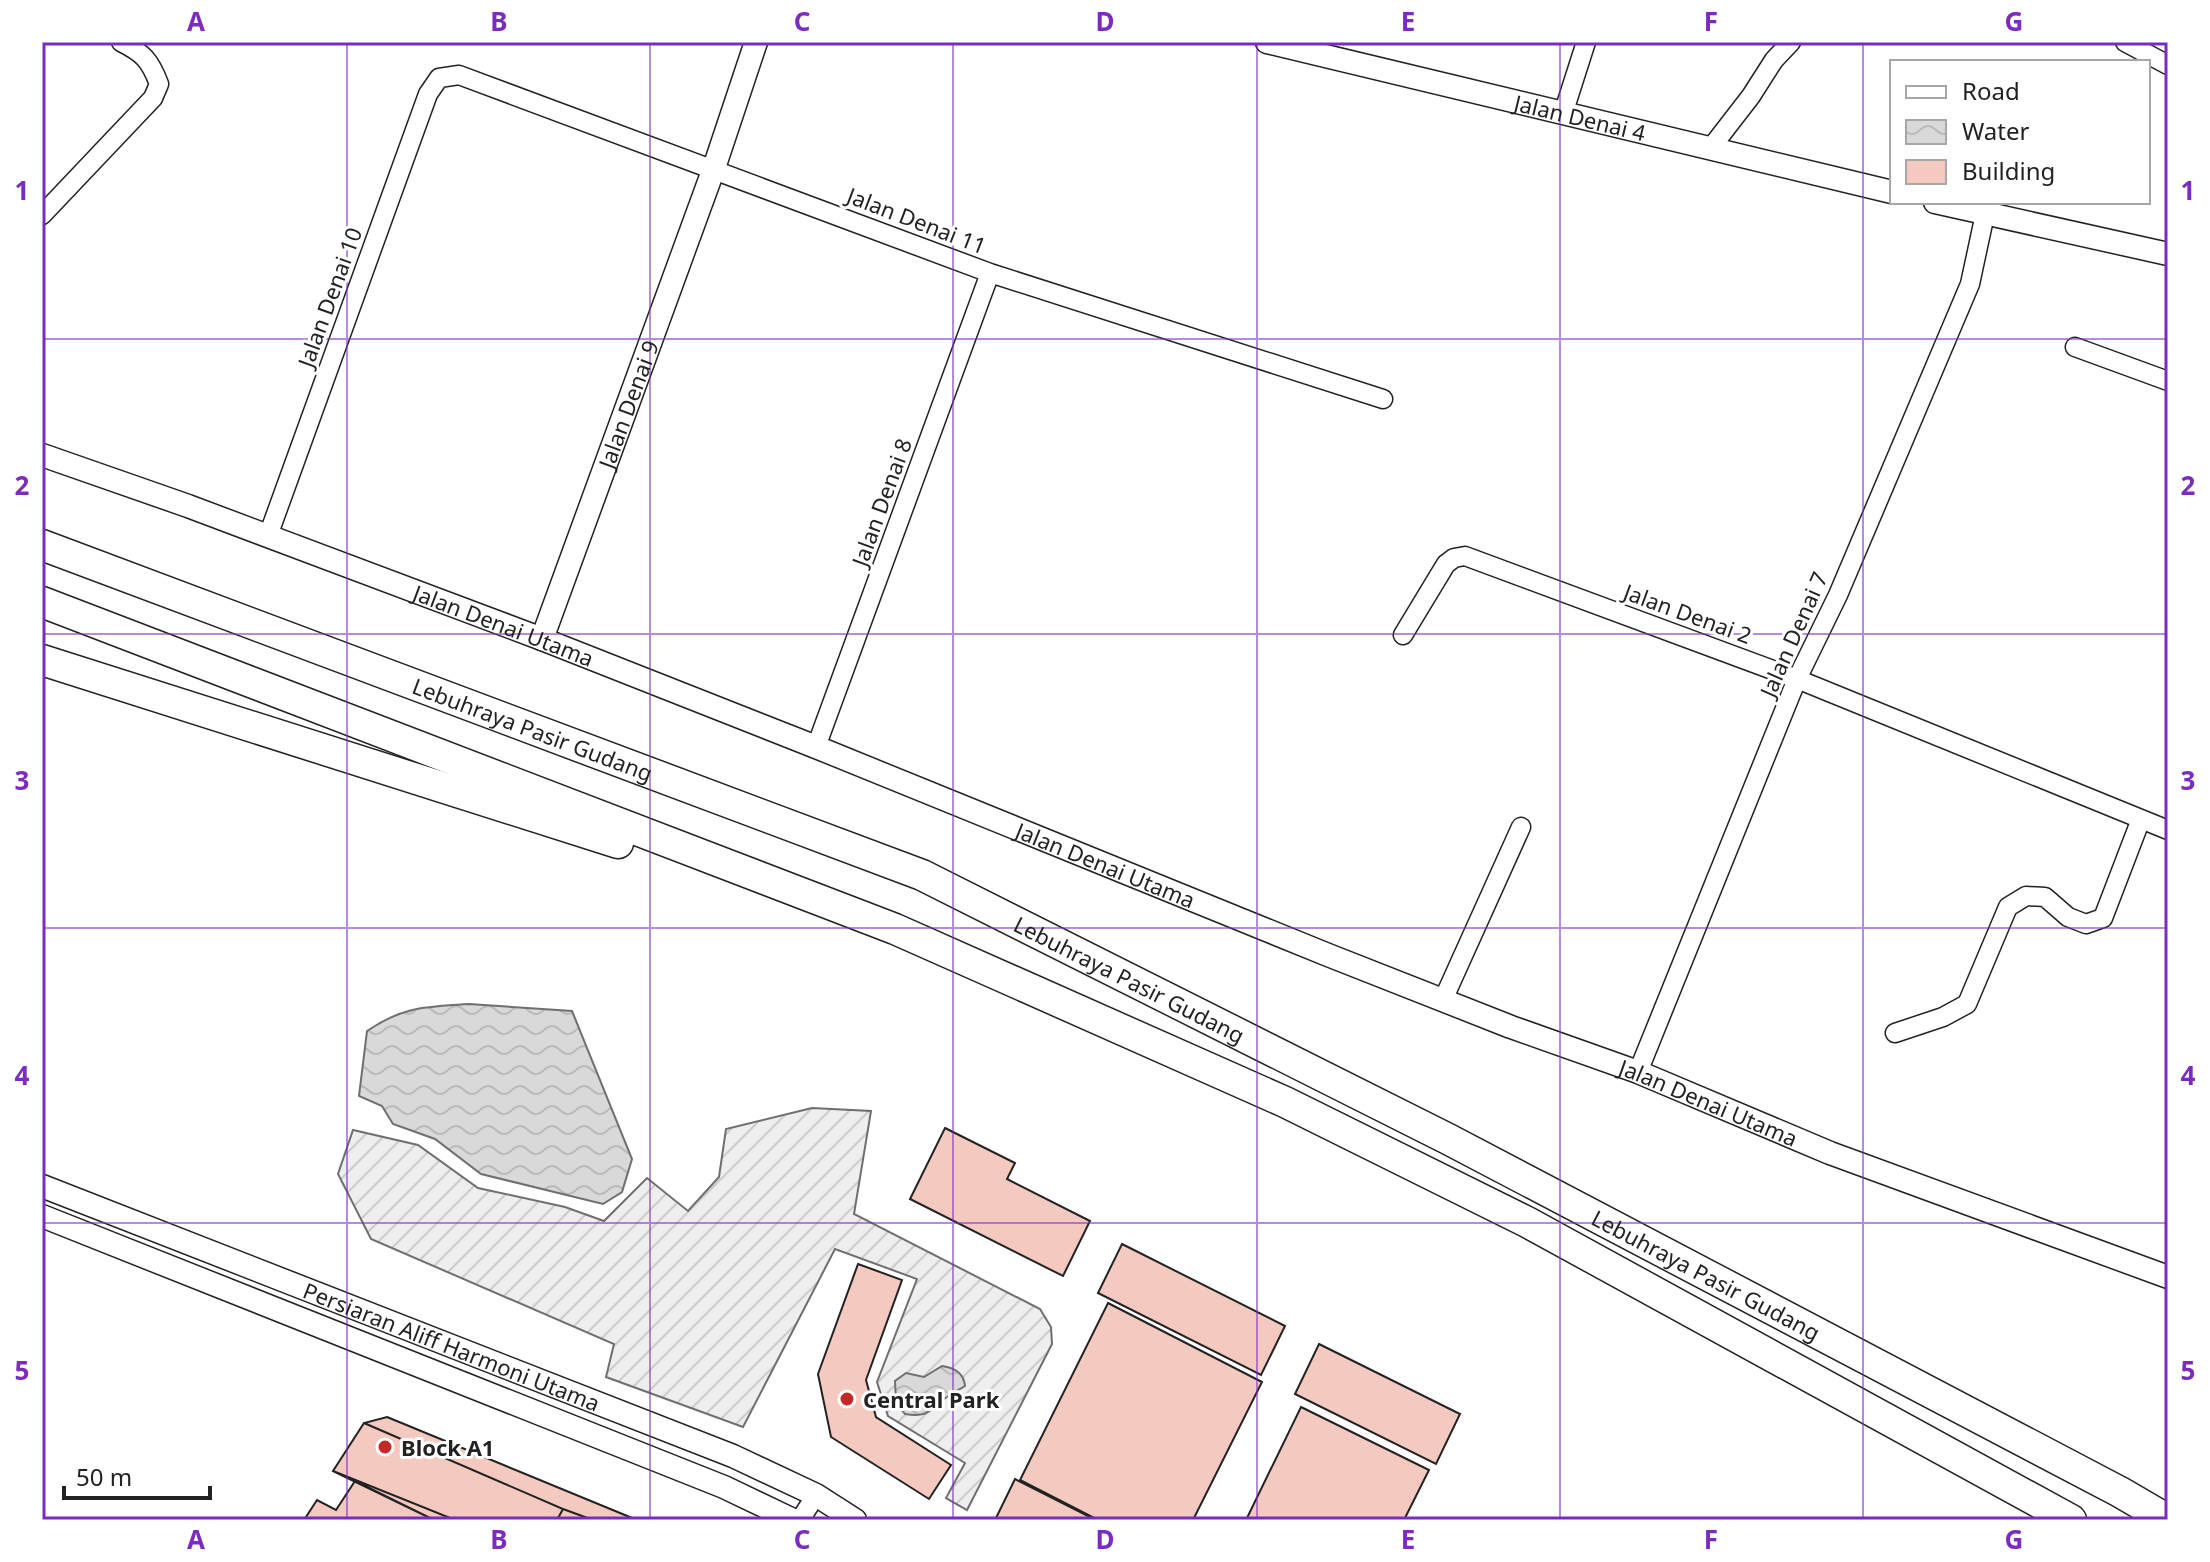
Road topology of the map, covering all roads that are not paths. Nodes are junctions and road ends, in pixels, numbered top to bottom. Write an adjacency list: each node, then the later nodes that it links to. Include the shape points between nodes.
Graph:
1 (121, 42): 15 (street, via 141,52 153,68 159,84 153,98)
2 (756, 42): 11 (street)
3 (1267, 42): 9 (street, Jalan Denai 4)
4 (1586, 42): 9 (street)
5 (1791, 42): 10 (street)
6 (2125, 42): 7 (street)
7 (2168, 65)
8 (439, 78): 11 (street, Jalan Denai 11, via 459,75); 22 (street, Jalan Denai 10, via 428,94)
9 (1563, 114): 10 (street, Jalan Denai 4)
10 (1710, 149): 12 (street, Jalan Denai 4)
11 (714, 168): 17 (street, Jalan Denai 11); 26 (street, Jalan Denai 9)
12 (1890, 192)
13 (1943, 204): 14 (street)
14 (1985, 214): 16 (street); 28 (street, Jalan Denai 7, via 1970,284)
15 (42, 215)
16 (2168, 254)
17 (990, 273): 20 (street, Jalan Denai 11); 29 (street, Jalan Denai 8)
18 (2075, 347): 19 (street)
19 (2168, 381)
20 (1383, 399)
21 (42, 455): 22 (street, Jalan Denai Utama)
22 (268, 536): 26 (street, Jalan Denai Utama)
23 (42, 545): 46 (highway, Lebuhraya Pasir Gudang, via 922,875 1462,1146)
24 (42, 602): 33 (highway, Lebuhraya Pasir Gudang)
25 (1403, 635): 28 (street, Jalan Denai 2, via 1446,564 1465,556)
26 (542, 639): 29 (street, Jalan Denai Utama)
27 (42, 660): 33 (highway)
28 (1797, 679): 30 (street, Jalan Denai 2); 36 (street, Jalan Denai 7)
29 (816, 747): 34 (street, Jalan Denai Utama)
30 (2141, 819): 32 (street, Jalan Denai 2); 35 (street, via 2103,918 2086,924 2068,917 2045,897 2026,896 2008,907 1967,1004)
31 (1521, 827): 34 (street)
32 (2168, 830)
33 (895, 929): 45 (highway, Lebuhraya Pasir Gudang, via 1285,1102 1513,1215)
34 (1443, 1000): 36 (street, Jalan Denai Utama)
35 (1895, 1033)
36 (1638, 1072): 39 (street, Jalan Denai Utama, via 1830,1153)
37 (42, 1186): 40 (street, Persiaran Aliff Harmoni Utama, via 733,1456)
38 (42, 1216): 41 (street, Persiaran Aliff Harmoni Utama, via 710,1481)
39 (2168, 1277)
40 (816, 1495): 43 (street); 44 (street, Persiaran Aliff Harmoni Utama)
41 (762, 1511): 42 (street, Persiaran Aliff Harmoni Utama)
42 (793, 1520)
43 (800, 1520)
44 (855, 1520)
45 (2071, 1520)
46 (2168, 1520)

